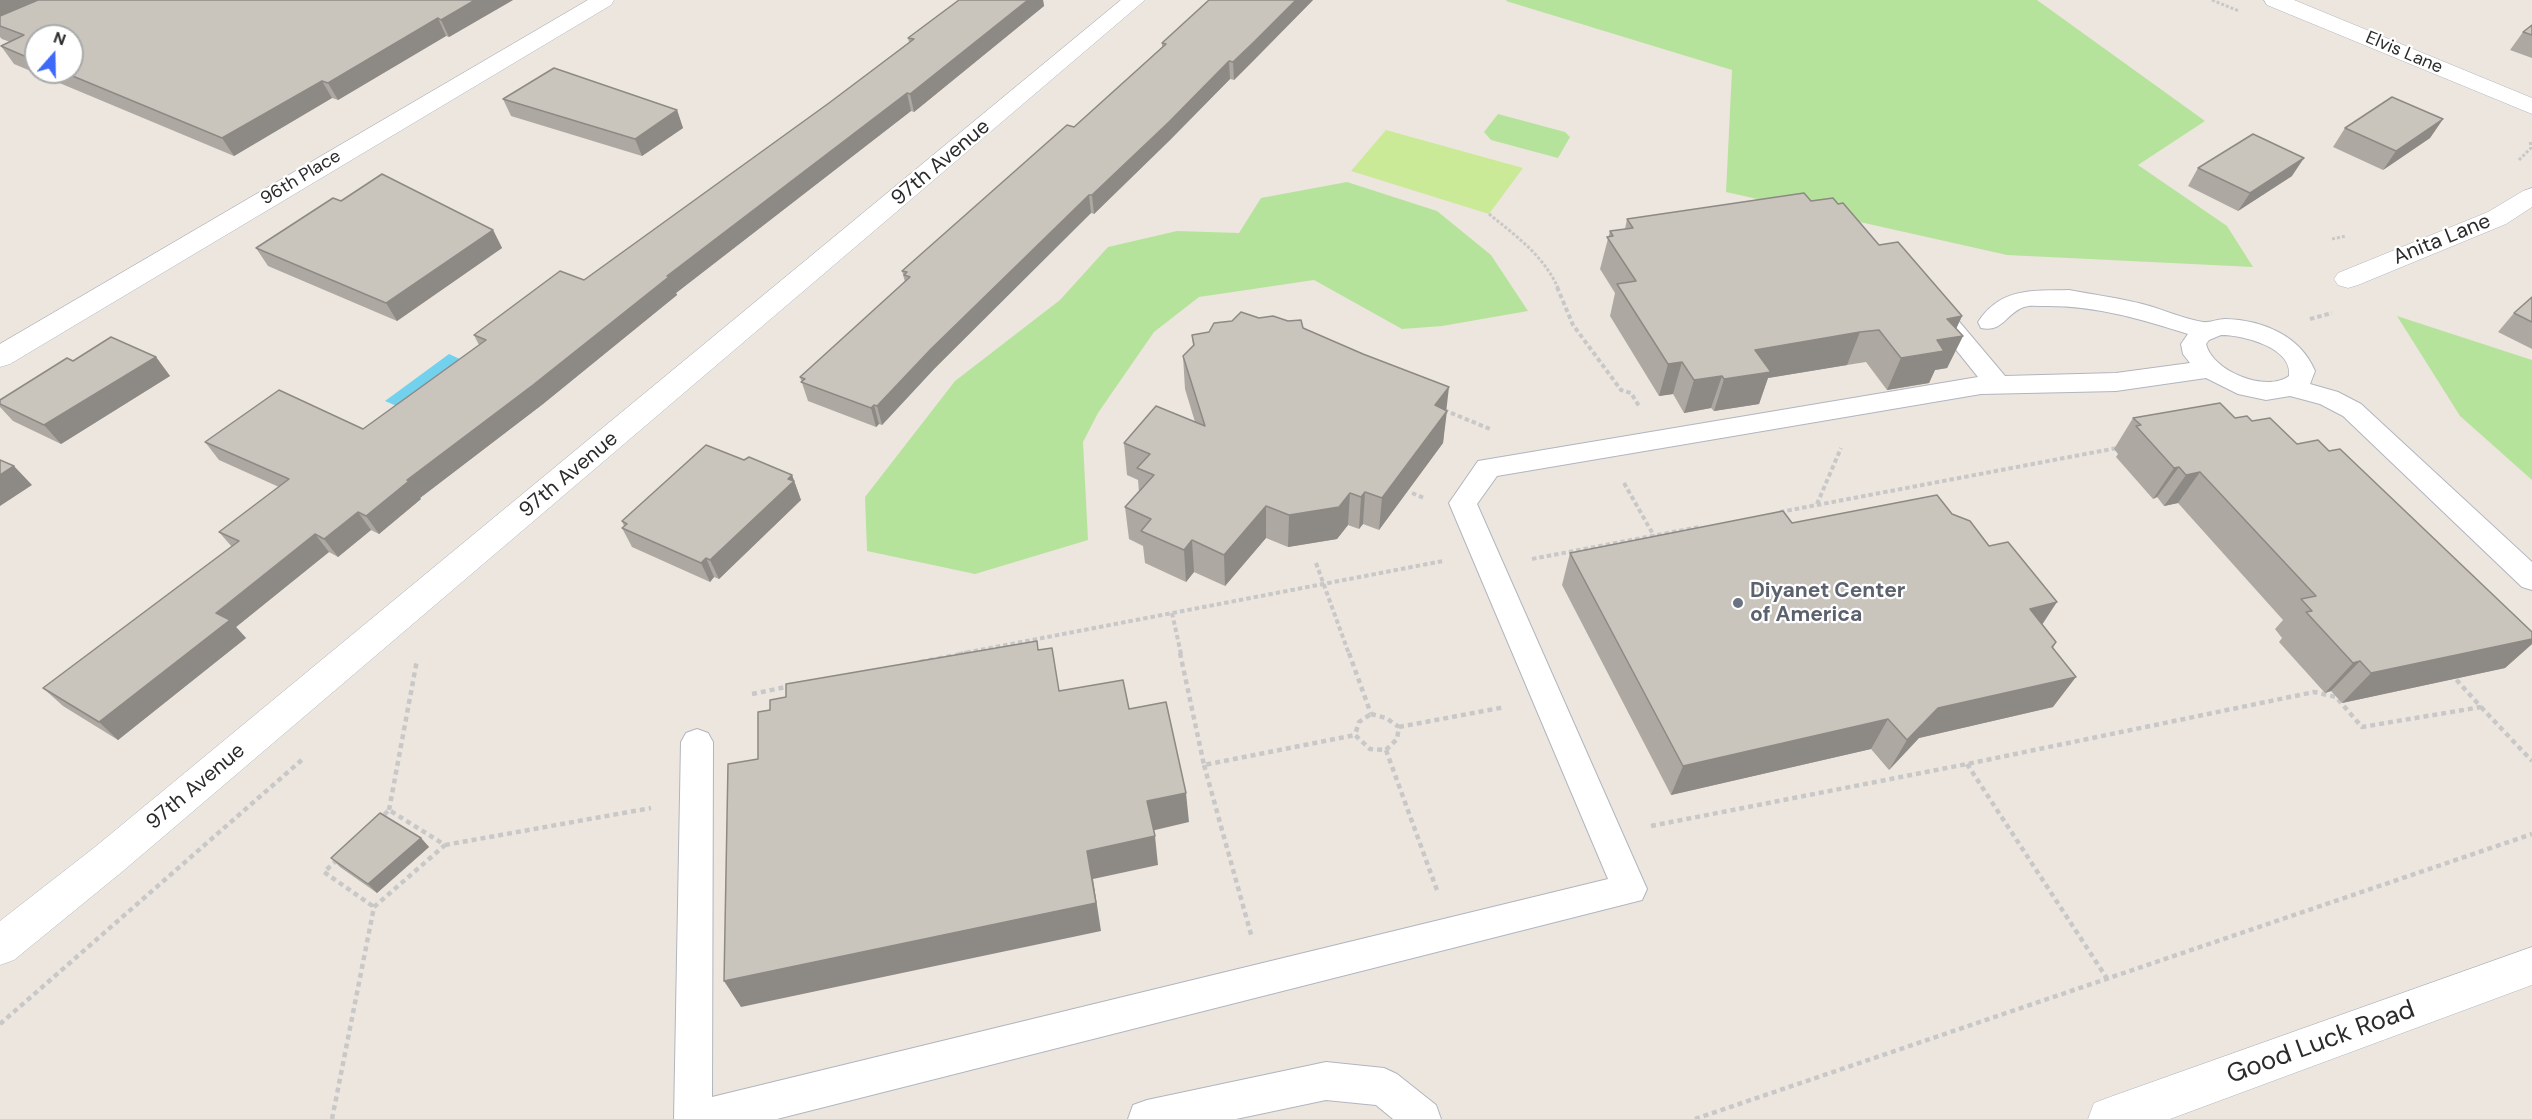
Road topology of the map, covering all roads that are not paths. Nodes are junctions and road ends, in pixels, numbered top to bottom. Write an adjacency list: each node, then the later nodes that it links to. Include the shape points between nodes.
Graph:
1 (603, 0): 10 (street, 96th Place)
2 (1134, 0): 16 (street, 97th Avenue, via 165,813)
3 (2275, 0): 4 (street, Elvis Lane)
4 (2532, 107)
5 (2532, 196): 6 (street, Anita Lane, via 2497,218)
6 (2348, 279)
7 (1920, 291): 12 (lane)
8 (1990, 322): 9 (lane, via 2020,300 2069,298 2141,311)
9 (2205, 331): 11 (lane, via 2197,337 2194,347); 13 (lane, via 2240,328 2280,344 2301,364 2300,382)
10 (0, 357)
11 (2208, 369): 12 (lane, via 2116,382); 13 (lane, via 2232,383 2260,391)
12 (1999, 385): 19 (lane, via 1488,468 1463,503 1630,889)
13 (2291, 388): 14 (lane, via 2329,398 2352,410)
14 (2532, 579)
15 (697, 742): 18 (lane)
16 (0, 946)
17 (2532, 966): 22 (street, Good Luck Road)
18 (693, 1119)
19 (701, 1119)
20 (1147, 1119): 21 (lane, via 1326,1081 1384,1087)
21 (1422, 1119)
22 (2110, 1119)

